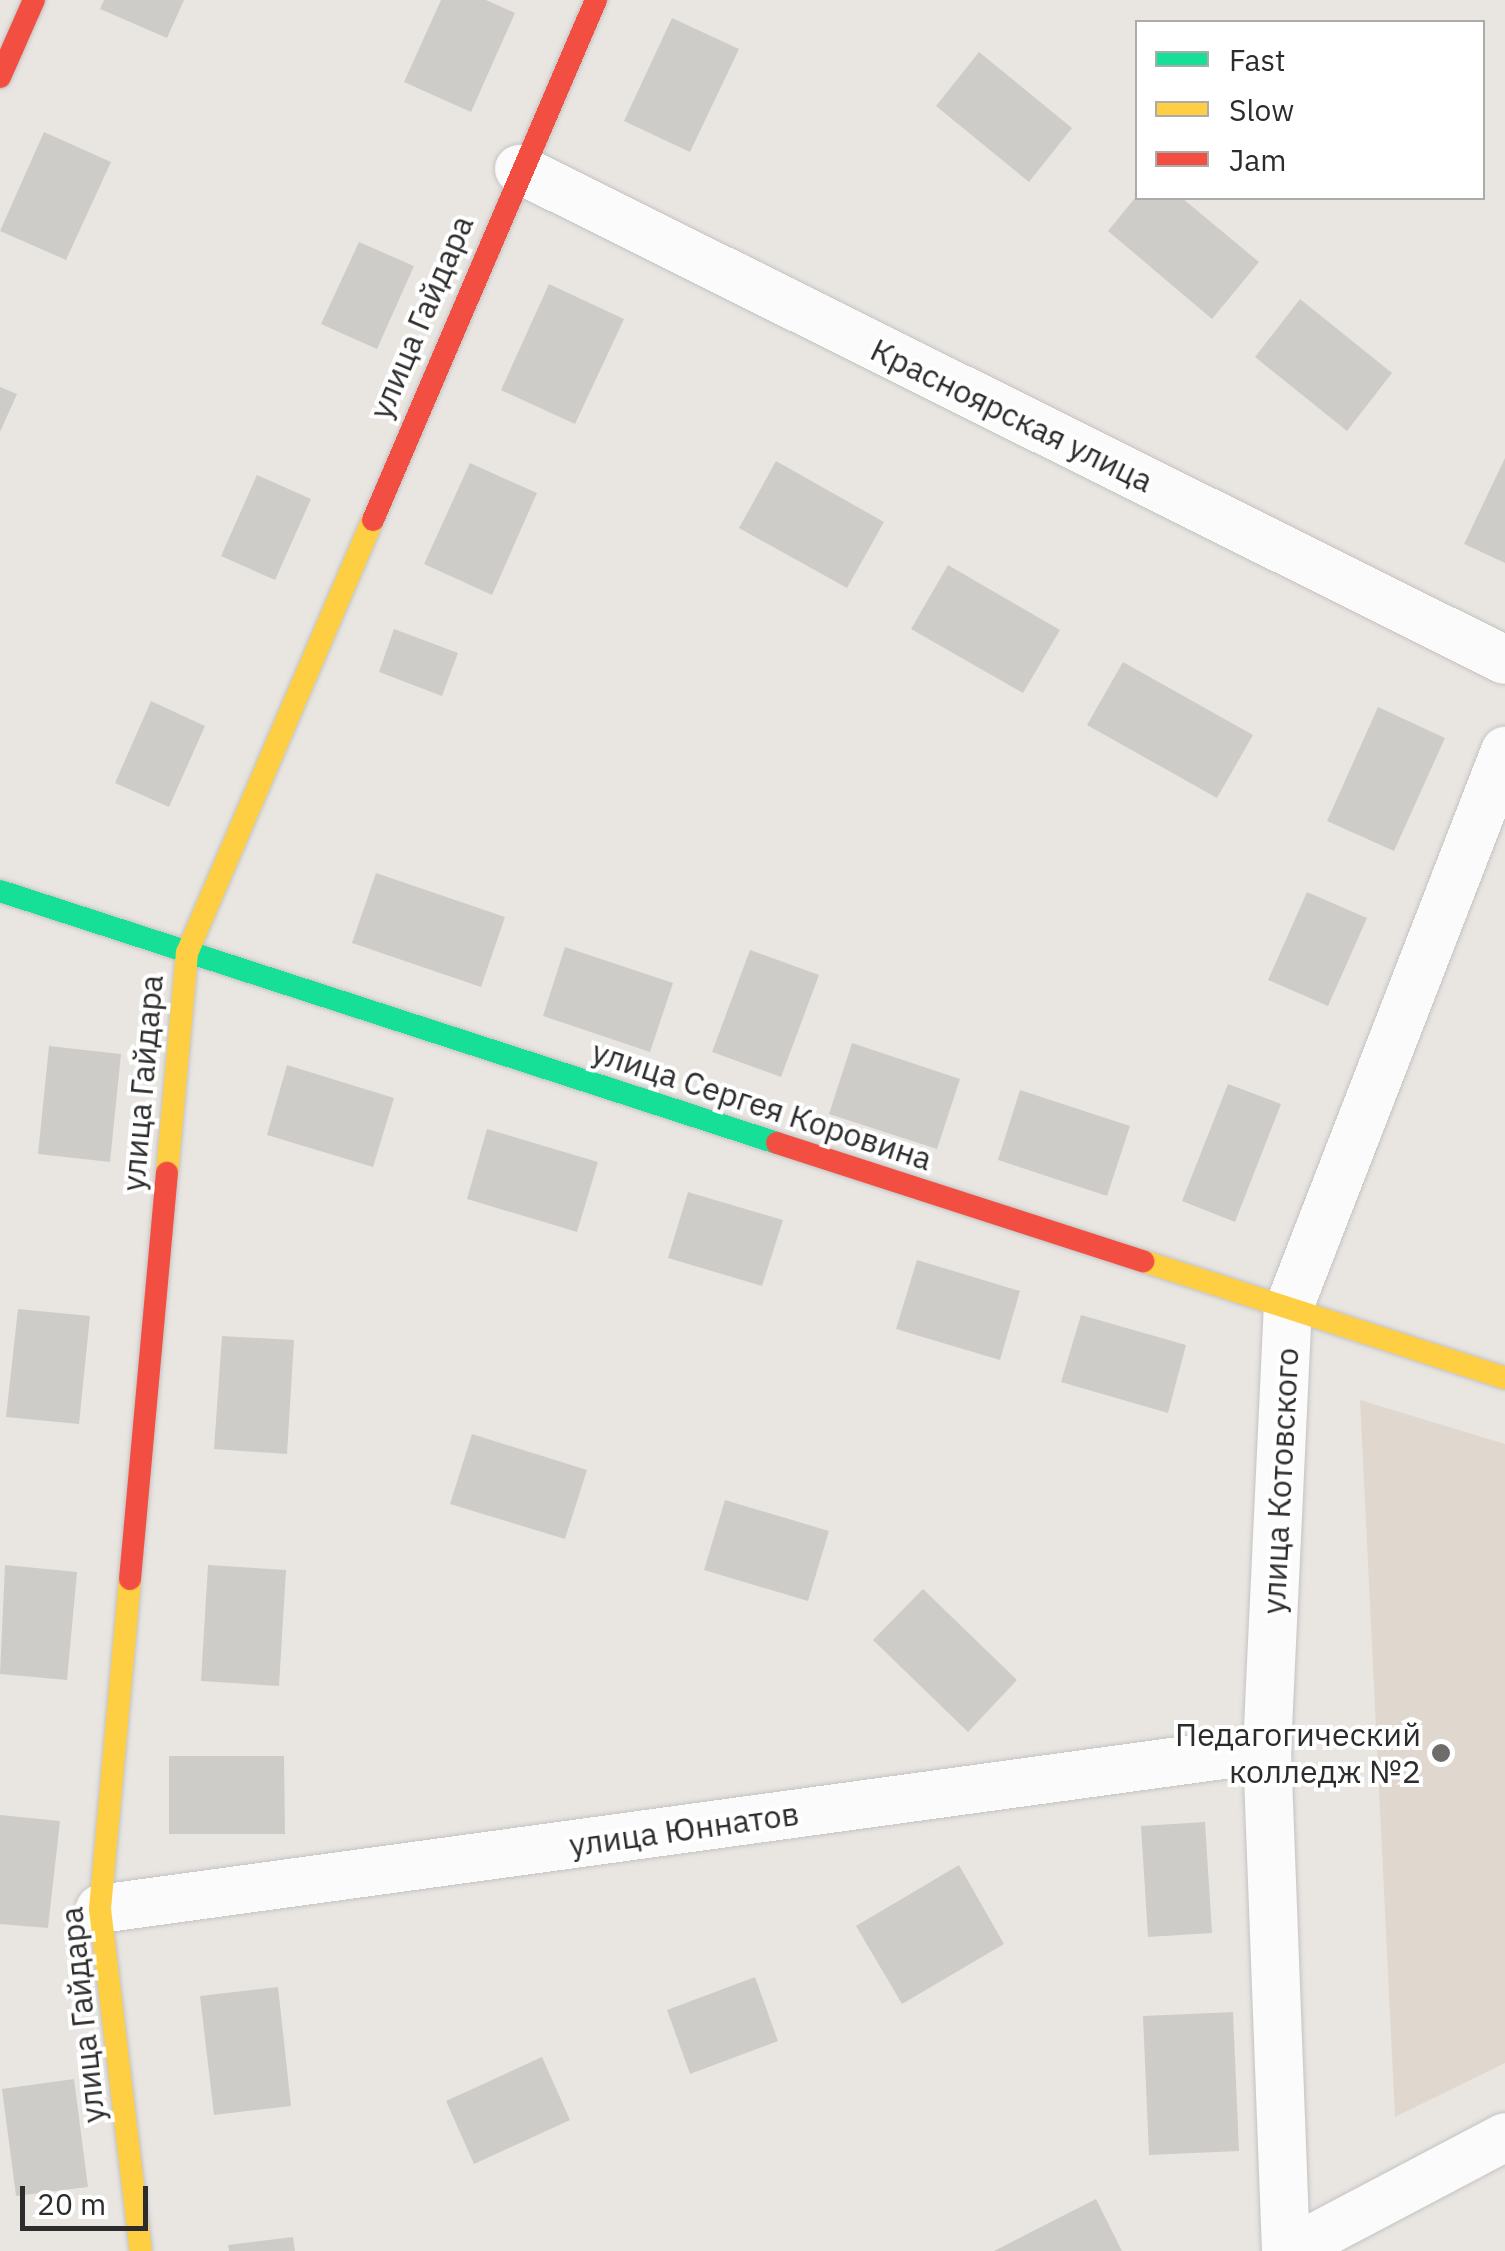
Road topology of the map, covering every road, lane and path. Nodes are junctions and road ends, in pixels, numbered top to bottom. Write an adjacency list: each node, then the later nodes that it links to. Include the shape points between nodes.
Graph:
1 (34, 0): 3 (street)
2 (596, 0): 4 (street, улица Гайдара)
3 (0, 77)
4 (518, 170): 5 (street, Красноярская улица); 8 (street, улица Гайдара)
5 (1505, 660)
6 (1505, 752): 9 (street, улица Котовского)
7 (0, 890): 8 (street, улица Сергея Коровина)
8 (187, 953): 9 (street, улица Сергея Коровина); 12 (street, улица Гайдара)
9 (1288, 1310): 10 (street, улица Сергея Коровина); 11 (street, улица Котовского)
10 (1505, 1378)
11 (1267, 1749): 12 (street, улица Юннатов); 15 (street, улица Котовского)
12 (100, 1909): 14 (street, улица Гайдара)
13 (1505, 2137): 15 (street)
14 (141, 2251)
15 (1288, 2251)

